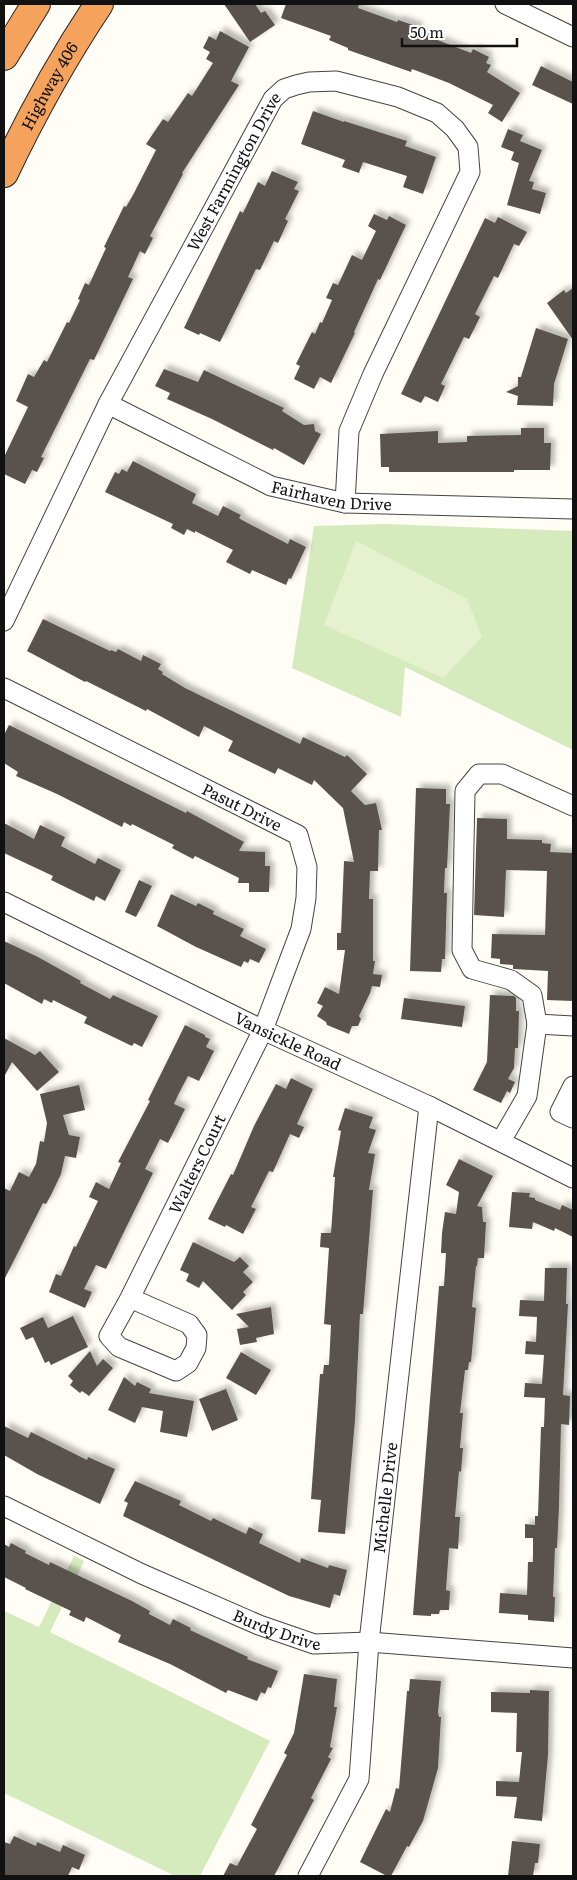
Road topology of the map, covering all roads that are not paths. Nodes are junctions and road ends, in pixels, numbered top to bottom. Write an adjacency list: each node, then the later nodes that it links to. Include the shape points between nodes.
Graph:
1 (36, 4): 5 (highway)
2 (99, 4): 6 (highway, Highway 406, via 56,72)
3 (505, 4): 4 (street)
4 (573, 37)
5 (4, 56)
6 (4, 173)
7 (108, 404): 8 (street, Fairhaven Drive, via 271,486); 8 (street, West Farmington Drive, via 273,99 284,89 296,85 336,81 406,100 437,113 455,129 468,147 470,172 377,365 349,431); 10 (street, West Farmington Drive)
8 (345, 503): 9 (street, Fairhaven Drive)
9 (573, 509)
10 (4, 621)
11 (4, 688): 16 (street, Pasut Drive, via 298,835 307,867 302,930)
12 (573, 806): 14 (street, via 502,774 479,774 465,791 462,950 472,969 511,980 532,995)
13 (4, 902): 16 (street, Vansickle Road)
14 (537, 1024): 15 (street); 20 (street, via 527,1096)
15 (573, 1026)
16 (263, 1030): 18 (street, Vansickle Road); 22 (street, Walters Court)
17 (573, 1086): 19 (street, via 560,1112)
18 (429, 1106): 20 (street, Vansickle Road); 24 (street, Michelle Drive)
19 (573, 1118)
20 (501, 1141): 21 (street, Vansickle Road)
21 (573, 1178)
22 (130, 1298): 22 (street, Walters Court, via 109,1336 120,1347 176,1371 188,1363 196,1348 197,1335 189,1324)
23 (4, 1506): 24 (street, Burdy Drive, via 142,1574 259,1625 314,1644)
24 (369, 1642): 25 (street, Burdy Drive); 26 (street, Michelle Drive, via 358,1779)
25 (573, 1658)
26 (308, 1876)

